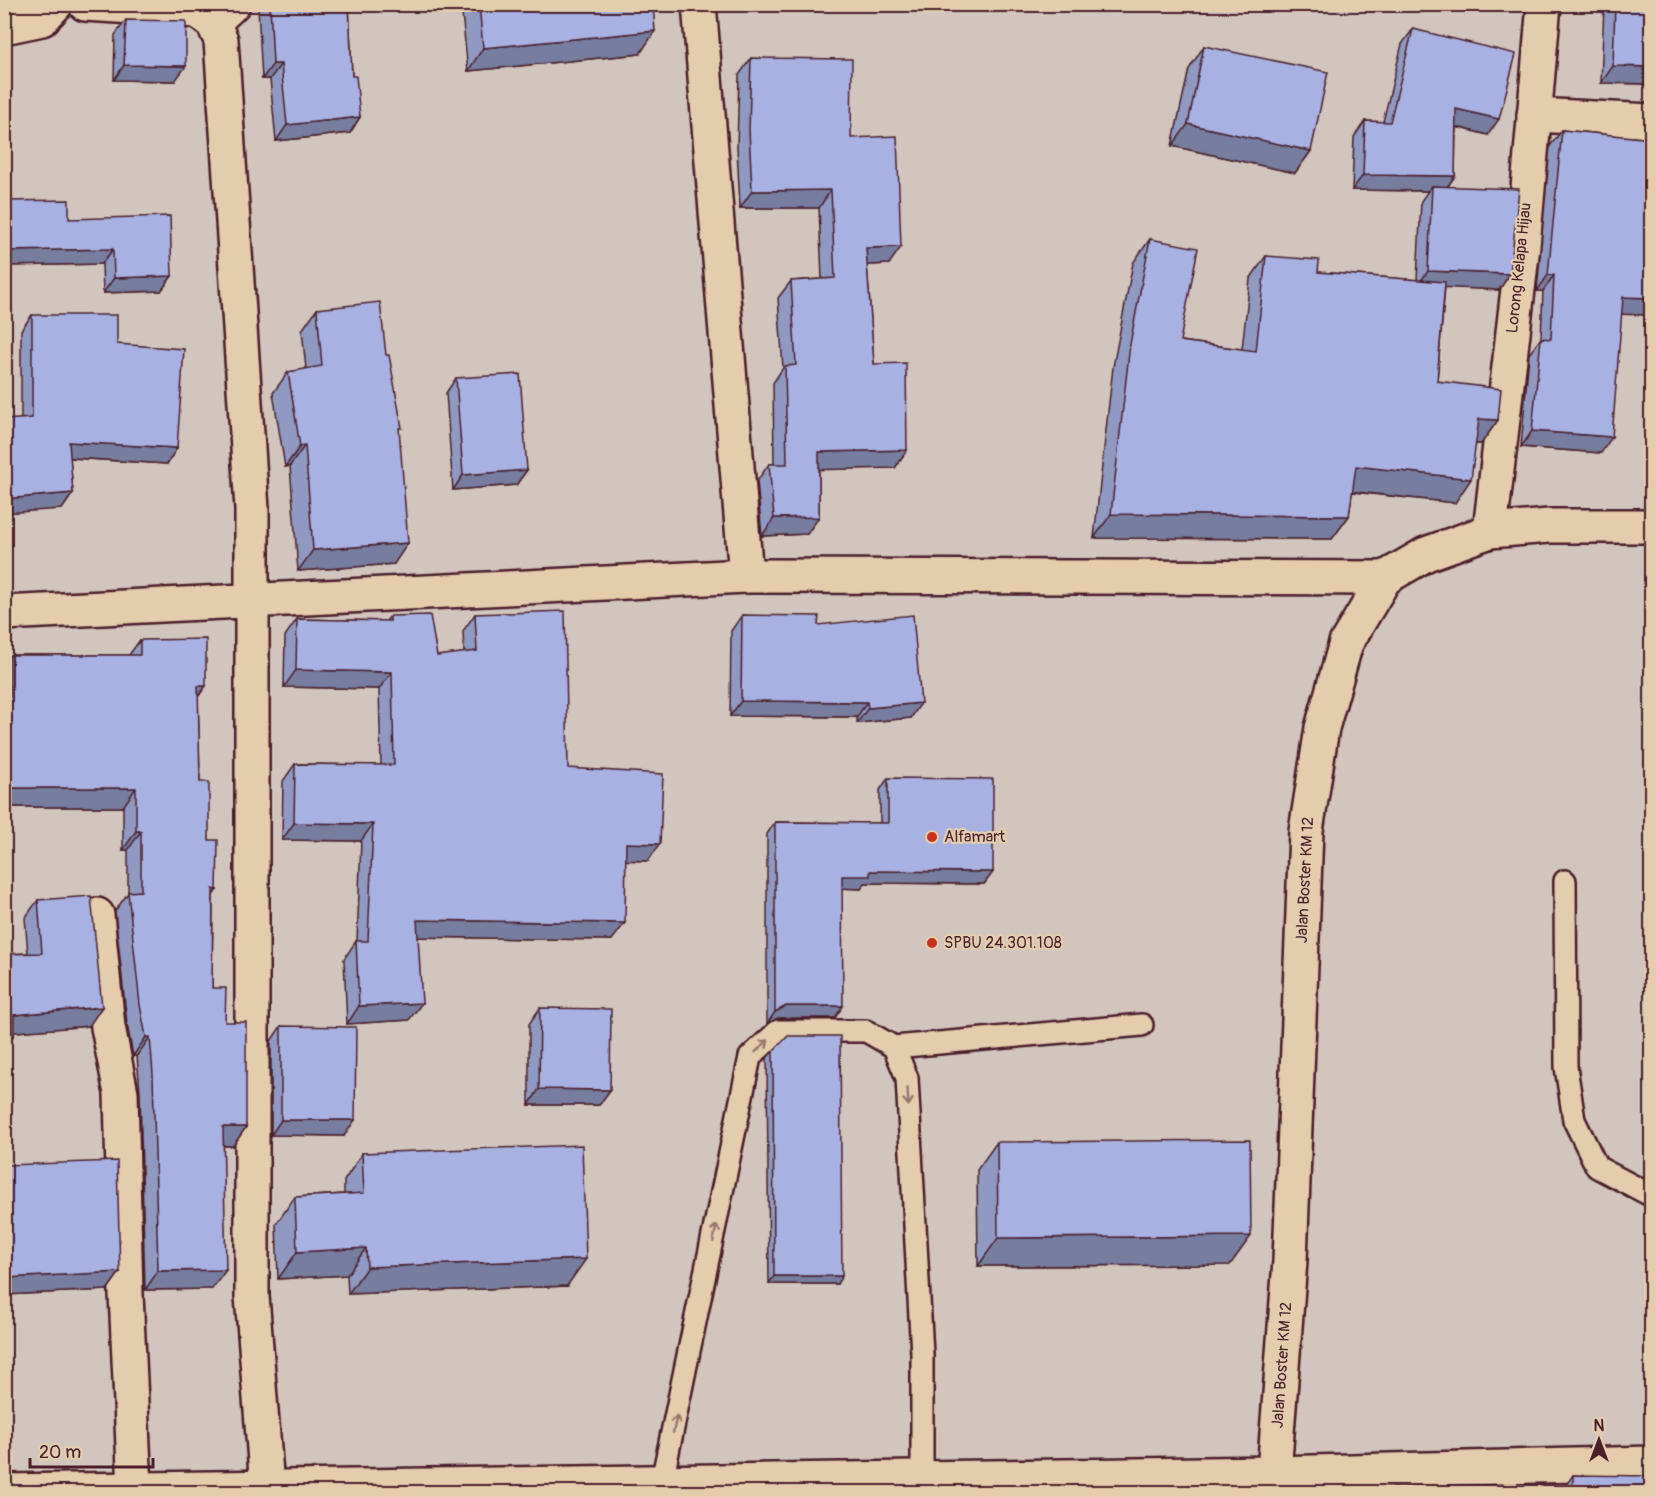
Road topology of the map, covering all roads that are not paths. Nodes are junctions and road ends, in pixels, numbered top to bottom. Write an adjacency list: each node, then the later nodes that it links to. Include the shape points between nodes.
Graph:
1 (56, 4): 6 (main road, via 42,19)
2 (85, 4): 5 (main road)
3 (699, 4): 11 (main road)
4 (1544, 4): 7 (main road, Lorong Kelapa Hijau)
5 (223, 14): 13 (main road, via 221,40 239,349 252,509)
6 (4, 27)
7 (1534, 115): 8 (main road); 10 (main road, Lorong Kelapa Hijau)
8 (1652, 121)
9 (1652, 526): 10 (main road, Jalan Boster KM 12, via 1549,526)
10 (1490, 531): 12 (main road, Jalan Boster KM 12, via 1426,554)
11 (746, 576): 12 (main road); 13 (main road)
12 (1385, 578): 21 (main road, Jalan Boster KM 12, via 1346,643 1322,728 1306,831 1290,1261)
13 (251, 599): 14 (main road); 26 (main road, via 252,1296)
14 (4, 613)
15 (1565, 881): 19 (lane, via 1566,1067 1574,1120 1597,1167)
16 (97, 915): 28 (main road, via 108,1027 121,1093)
17 (1142, 1025): 18 (lane)
18 (894, 1047): 22 (lane, one-way to 22, via 907,1078 922,1354); 23 (lane, one-way to 18, via 750,1057 778,1031 866,1031)
19 (1652, 1196)
20 (1652, 1463): 24 (main road)
21 (1274, 1473): 22 (main road); 24 (main road)
22 (922, 1477): 25 (main road)
23 (662, 1481): 25 (main road); 27 (main road)
24 (1346, 1481)
25 (778, 1486)
26 (267, 1487): 27 (main road); 28 (main road)
27 (489, 1488)
28 (135, 1489): 29 (main road)
29 (4, 1491)

